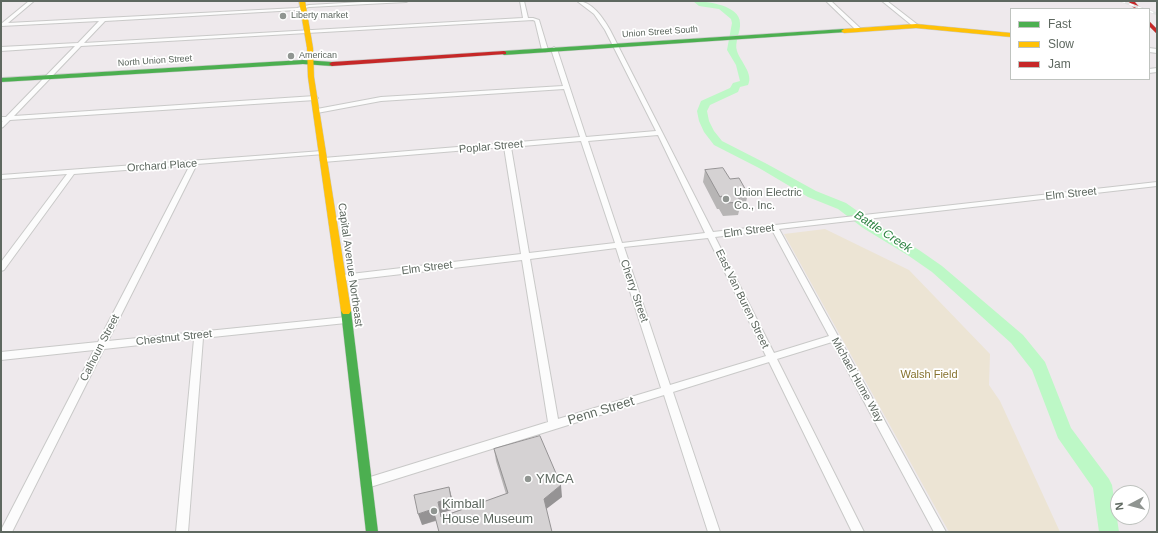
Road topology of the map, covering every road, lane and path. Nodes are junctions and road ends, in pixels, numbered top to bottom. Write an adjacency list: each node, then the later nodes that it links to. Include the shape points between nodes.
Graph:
1 (32, 1): 12 (street)
2 (394, 1): 3 (street); 8 (street)
3 (406, 1)
4 (522, 1): 10 (street)
5 (579, 1): 19 (street, East Van Buren Street, via 599,17)
6 (828, 1): 14 (street)
7 (884, 1): 13 (street)
8 (303, 4): 9 (street); 15 (main road, Capital Avenue Northeast)
9 (104, 19): 12 (street); 18 (street)
10 (526, 20): 15 (street); 21 (street, Cherry Street, via 537,20)
11 (1150, 23): 16 (main road)
12 (2, 25)
13 (916, 26): 14 (main road, Union Street South); 17 (main road, Union Street South)
14 (858, 29): 19 (main road, Union Street South)
15 (307, 32): 18 (street); 22 (main road, Capital Avenue Northeast)
16 (1157, 32)
17 (1010, 35)
18 (79, 45): 20 (street); 23 (street)
19 (616, 45): 21 (main road, Union Street South); 31 (street, East Van Buren Street)
20 (1, 50)
21 (550, 50): 22 (main road, Union Street South, via 349,63); 25 (street, Cherry Street)
22 (311, 62): 23 (main road, North Union Street); 26 (main road, Capital Avenue Northeast)
23 (48, 77): 24 (main road, North Union Street); 28 (street)
24 (1, 80)
25 (567, 87): 27 (street, via 382,99); 32 (street, Cherry Street)
26 (315, 98): 27 (main road, Capital Avenue Northeast); 28 (street)
27 (317, 110): 34 (main road, Capital Avenue Northeast)
28 (8, 118): 29 (street); 30 (street)
29 (1, 119)
30 (1, 126)
31 (660, 132): 32 (street, Poplar Street); 40 (street, East Van Buren Street)
32 (584, 139): 33 (street, Poplar Street); 41 (street, Cherry Street)
33 (507, 145): 34 (street, Poplar Street); 42 (street)
34 (323, 156): 35 (street, Orchard Place); 44 (main road, Capital Avenue Northeast)
35 (194, 163): 36 (street, Orchard Place); 48 (street, Calhoun Street)
36 (72, 172): 37 (street, Orchard Place); 43 (street)
37 (1, 177)
38 (1157, 184): 39 (street, Elm Street)
39 (775, 228): 40 (street, Elm Street); 47 (street, Michael Hume Way)
40 (711, 235): 41 (street, Elm Street); 50 (street, East Van Buren Street)
41 (619, 246): 42 (street, Elm Street); 51 (street, Cherry Street)
42 (526, 258): 44 (street, Elm Street); 52 (street)
43 (1, 268)
44 (342, 278): 45 (main road, Capital Avenue Northeast)
45 (346, 320): 46 (street, Chestnut Street); 53 (main road, Capital Avenue Northeast)
46 (199, 336): 48 (street, Chestnut Street); 55 (street)
47 (834, 338): 50 (street, Penn Street); 59 (street, Michael Hume Way)
48 (101, 346): 49 (street, Chestnut Street); 54 (street, Calhoun Street)
49 (1, 356)
50 (771, 358): 51 (street, Penn Street); 58 (street, East Van Buren Street)
51 (668, 391): 52 (street, Penn Street); 57 (street, Cherry Street)
52 (554, 426): 53 (street, Penn Street)
53 (367, 483): 56 (main road, Capital Avenue Northeast)
54 (6, 532)
55 (182, 532)
56 (372, 532)
57 (714, 532)
58 (858, 532)
59 (940, 532)

